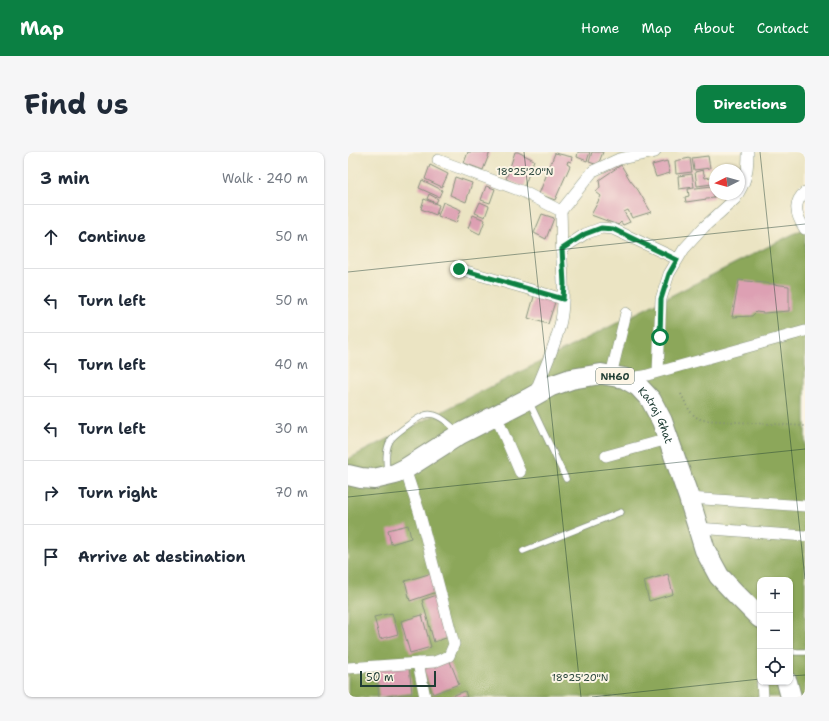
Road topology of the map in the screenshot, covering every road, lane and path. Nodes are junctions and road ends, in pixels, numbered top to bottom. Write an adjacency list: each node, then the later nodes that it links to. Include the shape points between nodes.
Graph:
1 (652, 152): 3 (street)
2 (748, 152): 5 (street)
3 (619, 156): 8 (street, via 594,170)
4 (438, 160): 8 (street, via 524,192)
5 (745, 178)
6 (805, 192): 9 (street, via 800,196 796,208)
7 (734, 200): 11 (street, via 704,227)
8 (561, 211): 10 (street)
9 (805, 229)
10 (562, 249): 11 (street, via 585,234 601,228 613,229); 13 (street)
11 (677, 260): 16 (street, via 669,274 661,299)
12 (459, 269): 13 (street)
13 (563, 299): 19 (street, via 554,344)
14 (626, 313): 17 (street)
15 (805, 331): 16 (street)
16 (658, 372): 17 (street, via 644,376)
17 (617, 377): 19 (highway, NH60, via 601,374 571,379 551,386); 23 (highway, Katraj Ghat / NH60, via 638,386 651,400)
18 (681, 394): 21 (path, via 691,413 702,420)
19 (531, 398): 20 (highway, NH60); 29 (lane)
20 (496, 416): 22 (highway, NH60); 26 (street)
21 (805, 426)
22 (460, 434): 25 (highway, NH60); 28 (lane, via 436,415 426,414 417,419 390,441 386,453)
23 (668, 439): 24 (street); 30 (highway, Katraj Ghat / NH60)
24 (606, 456)
25 (405, 469): 28 (highway, NH60); 39 (street, via 419,511 454,644 449,656 434,662)
26 (520, 472)
27 (348, 475): 28 (highway, NH60, via 374,479)
28 (387, 476)
29 (566, 479)
30 (689, 498): 31 (street); 33 (highway, Katraj Ghat / NH60)
31 (805, 506)
32 (621, 512): 35 (lane)
33 (698, 528): 34 (street); 36 (highway, Katraj Ghat / NH60, via 705,550 720,576)
34 (805, 536)
35 (523, 551)
36 (757, 615)
37 (793, 652): 38 (lane)
38 (805, 652)
39 (418, 663): 40 (street); 43 (street)
40 (348, 668)
41 (762, 685): 44 (street)
42 (788, 685): 45 (highway)
43 (422, 696)
44 (763, 697)
45 (791, 697)

